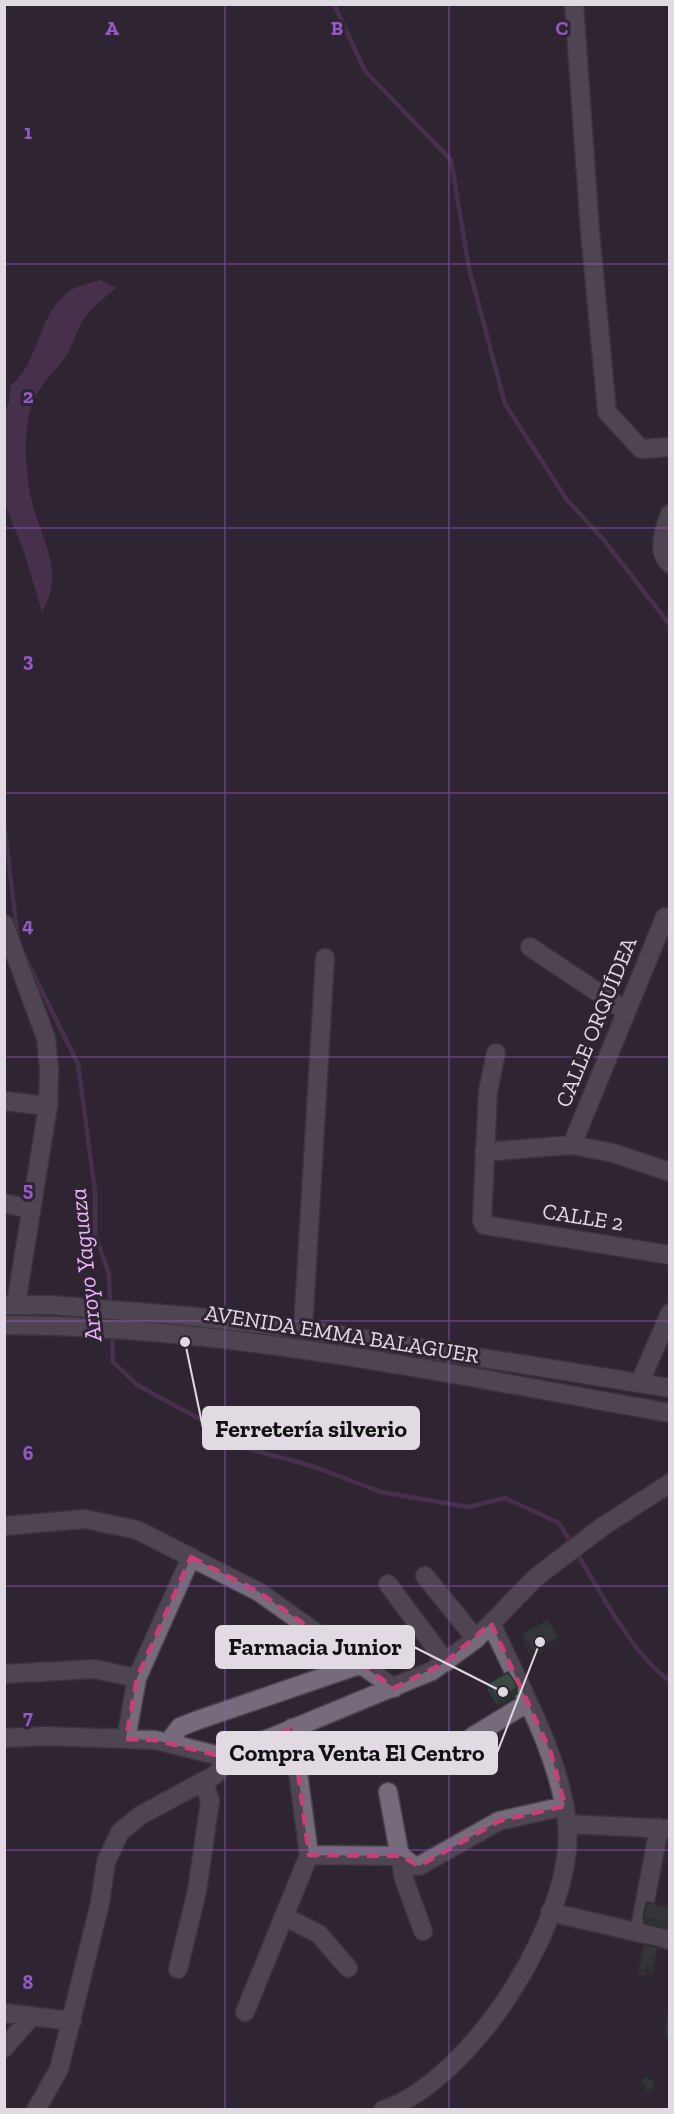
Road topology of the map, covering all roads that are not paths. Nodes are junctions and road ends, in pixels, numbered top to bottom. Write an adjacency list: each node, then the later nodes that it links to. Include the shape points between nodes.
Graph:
1 (574, 4): 2 (street, via 607,412 641,449)
2 (669, 447)
3 (669, 514): 4 (street, via 662,548)
4 (669, 564)
5 (665, 917): 9 (street, CALLE ORQUÍDEA)
6 (4, 924): 12 (street, via 46,1038)
7 (530, 947): 9 (street)
8 (325, 958): 22 (street)
9 (626, 1011): 13 (street, CALLE ORQUÍDEA)
10 (496, 1053): 14 (street, via 488,1091)
11 (4, 1101): 12 (street)
12 (48, 1106): 17 (street)
13 (572, 1145): 14 (street); 15 (street, via 613,1153)
14 (484, 1152): 18 (street, CALLE 2, via 482,1220 489,1227)
15 (669, 1173)
16 (4, 1203): 17 (street)
17 (30, 1209): 19 (street)
18 (669, 1255)
19 (10, 1304): 22 (street, AVENIDA EMMA BALAGUER, via 187,1316)
20 (669, 1313): 25 (street)
21 (4, 1325): 24 (street, AVENIDA EMMA BALAGUER, via 186,1335)
22 (303, 1329): 23 (street, AVENIDA EMMA BALAGUER)
23 (389, 1342): 24 (street); 25 (street, AVENIDA EMMA BALAGUER)
24 (387, 1363): 27 (street, AVENIDA EMMA BALAGUER)
25 (640, 1382): 26 (street, AVENIDA EMMA BALAGUER)
26 (669, 1388)
27 (669, 1413)
28 (669, 1484): 33 (street, via 602,1527 535,1578)
29 (4, 1526): 30 (street, via 85,1519 137,1530)
30 (191, 1557): 36 (street, via 259,1592); 38 (street)
31 (425, 1576): 34 (street)
32 (388, 1584): 35 (street)
33 (491, 1623): 34 (street); 40 (street)
34 (476, 1639): 35 (street)
35 (446, 1662): 39 (street)
36 (359, 1665): 39 (street); 45 (street, via 198,1719 180,1727)
37 (4, 1674): 38 (street, via 94,1669)
38 (136, 1677): 44 (street)
39 (394, 1688): 41 (street)
40 (526, 1703): 42 (street); 49 (street, via 551,1753)
41 (292, 1728): 46 (street); 51 (street)
42 (471, 1737)
43 (4, 1738): 44 (street)
44 (126, 1738): 45 (street)
45 (168, 1743): 46 (street)
46 (224, 1757): 47 (street, via 223,1766)
47 (204, 1782): 59 (street, via 209,1812 197,1891); 63 (street, via 141,1815 120,1832 106,1862)
48 (388, 1792): 52 (street)
49 (566, 1815): 50 (street); 52 (street, via 499,1821 419,1866); 53 (street, via 565,1856)
50 (664, 1829): 56 (street)
51 (309, 1855): 52 (street); 54 (street)
52 (401, 1856): 55 (street, via 404,1879)
53 (550, 1912): 56 (street); 66 (street, via 533,1956 485,2029 456,2062 423,2090)
54 (285, 1917): 58 (street, via 319,1934); 60 (street)
55 (423, 1930)
56 (639, 1933): 57 (street)
57 (669, 1940)
58 (348, 1968)
59 (178, 1969)
60 (244, 2012)
61 (4, 2013): 62 (street)
62 (31, 2017): 63 (street); 64 (street)
63 (72, 2021): 65 (street, via 59,2069)
64 (4, 2048)
65 (36, 2109)
66 (383, 2109)

